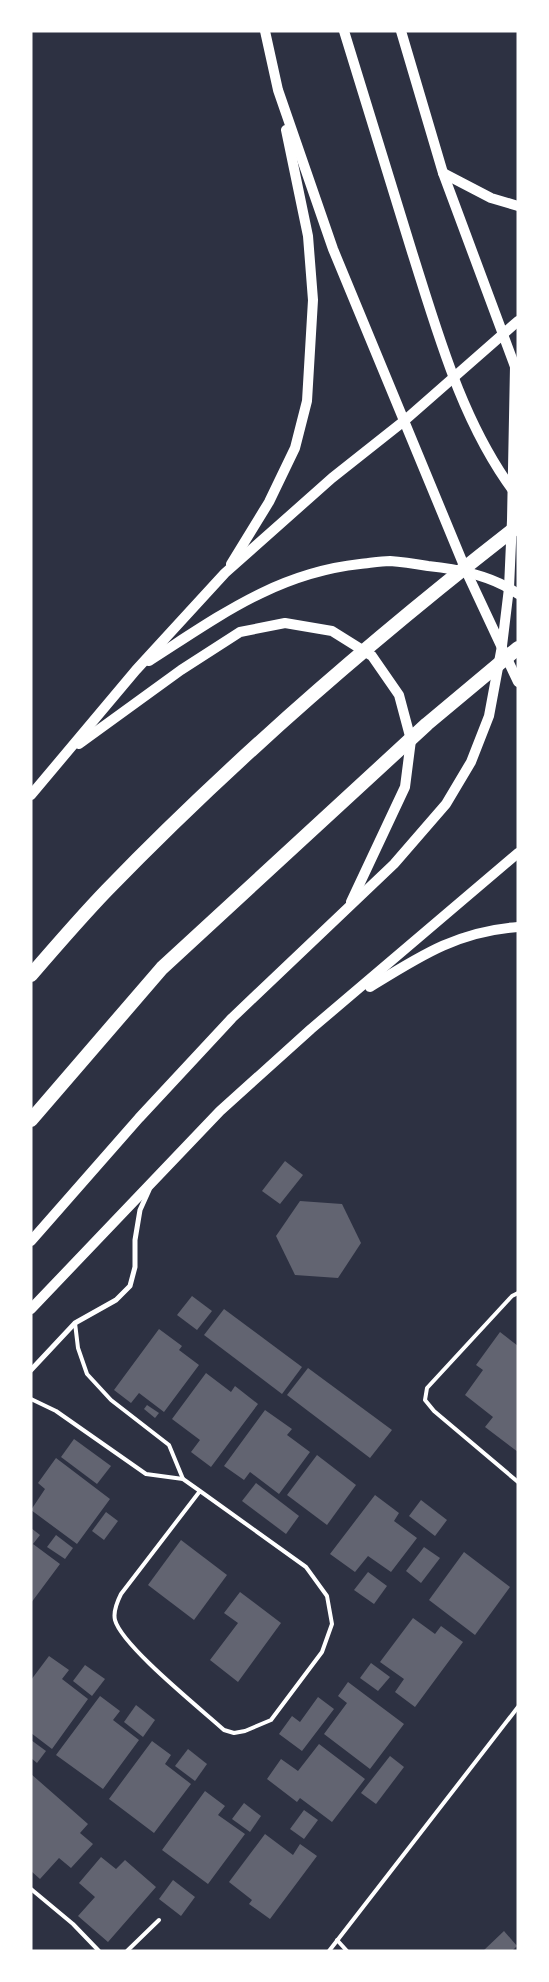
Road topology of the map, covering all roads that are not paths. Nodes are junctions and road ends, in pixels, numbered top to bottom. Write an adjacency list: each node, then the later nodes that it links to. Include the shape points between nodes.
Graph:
1 (265, 31): 4 (main road)
2 (344, 31): 10 (main road, via 434,324)
3 (401, 31): 5 (main road)
4 (278, 90): 11 (main road, via 334,249); 15 (main road, via 308,236 314,300 307,401 296,448 269,502)
5 (443, 174): 6 (main road, via 491,198); 8 (main road)
6 (518, 206)
7 (518, 321): 8 (main road)
8 (502, 334): 9 (main road); 10 (main road)
9 (516, 369): 12 (main road)
10 (454, 376): 11 (main road); 12 (main road, via 490,457)
11 (404, 421): 14 (main road); 15 (main road, via 332,478)
12 (515, 494): 16 (main road)
13 (518, 526): 27 (highway, via 358,657 219,782 107,890)
14 (468, 573): 16 (main road); 18 (main road); 20 (main road, via 390,561 348,565 300,575 245,599)
15 (225, 574): 20 (main road)
16 (508, 588): 17 (main road); 18 (main road)
17 (518, 594)
18 (502, 646): 21 (main road); 25 (main road, via 489,716 471,762 451,796 394,864)
19 (518, 648): 29 (highway, via 427,724 162,968)
20 (136, 670): 22 (main road)
21 (518, 682)
22 (66, 754): 23 (main road); 25 (main road, via 181,670 240,632 286,623 332,631 372,656 399,695 411,740 405,787)
23 (31, 795)
24 (518, 853): 28 (main road)
25 (347, 910): 31 (main road, via 232,1018)
26 (518, 927): 28 (main road, via 489,929 452,940 407,963)
27 (31, 975)
28 (338, 1007): 30 (main road, via 220,1111)
29 (31, 1120)
30 (154, 1178): 33 (main road); 34 (street, via 140,1210 130,1286 116,1300)
31 (31, 1241)
32 (518, 1293): 38 (lane, via 427,1388 426,1400 434,1412)
33 (31, 1309)
34 (75, 1323): 35 (street); 37 (lane, via 78,1348 87,1374 111,1400 169,1445)
35 (31, 1370)
36 (31, 1399): 37 (lane, via 56,1411 146,1474)
37 (182, 1479): 39 (lane)
38 (518, 1482)
39 (200, 1491): 39 (lane, via 306,1566 327,1596 331,1610 332,1624 322,1652 271,1720 234,1733 224,1730 127,1642 114,1619 121,1594)
40 (518, 1707): 43 (lane)
41 (31, 1889): 44 (lane)
42 (159, 1920): 45 (lane)
43 (337, 1940): 46 (lane); 47 (lane)
44 (99, 1951)
45 (127, 1951)
46 (329, 1951)
47 (347, 1951)

